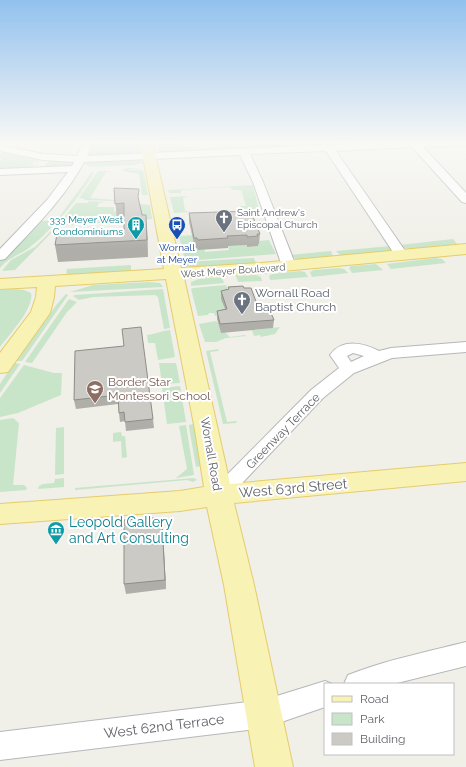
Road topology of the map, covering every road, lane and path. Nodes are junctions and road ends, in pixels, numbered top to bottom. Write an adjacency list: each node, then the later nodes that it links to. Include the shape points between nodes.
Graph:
1 (69, 177): 9 (street)
2 (153, 177): 11 (main road, Wornall Road)
3 (256, 177): 10 (street)
4 (349, 177): 8 (street)
5 (444, 177): 6 (street)
6 (466, 200)
7 (466, 249): 8 (main road, West Meyer Boulevard)
8 (402, 255): 10 (main road, West Meyer Boulevard)
9 (0, 256)
10 (289, 266): 11 (main road, West Meyer Boulevard)
11 (175, 274): 12 (main road, West Meyer Boulevard); 19 (main road, Wornall Road)
12 (98, 278): 13 (main road, West Meyer Boulevard); 15 (main road, via 68,290)
13 (46, 282): 14 (main road, West Meyer Boulevard); 15 (main road)
14 (0, 284)
15 (40, 313): 17 (main road)
16 (466, 347): 19 (street, Greenway Terrace, via 399,352 377,357 348,369 307,404)
17 (0, 367)
18 (466, 472): 19 (main road, West 63rd Street, via 246,491)
19 (219, 496): 20 (main road, West 63rd Street); 24 (main road, Wornall Road)
20 (0, 514)
21 (466, 654): 22 (street, via 395,671)
22 (359, 683)
23 (324, 694): 24 (street, West 62nd Terrace)
24 (264, 714): 25 (street, West 62nd Terrace); 26 (main road, Wornall Road)
25 (0, 746)
26 (274, 767)

